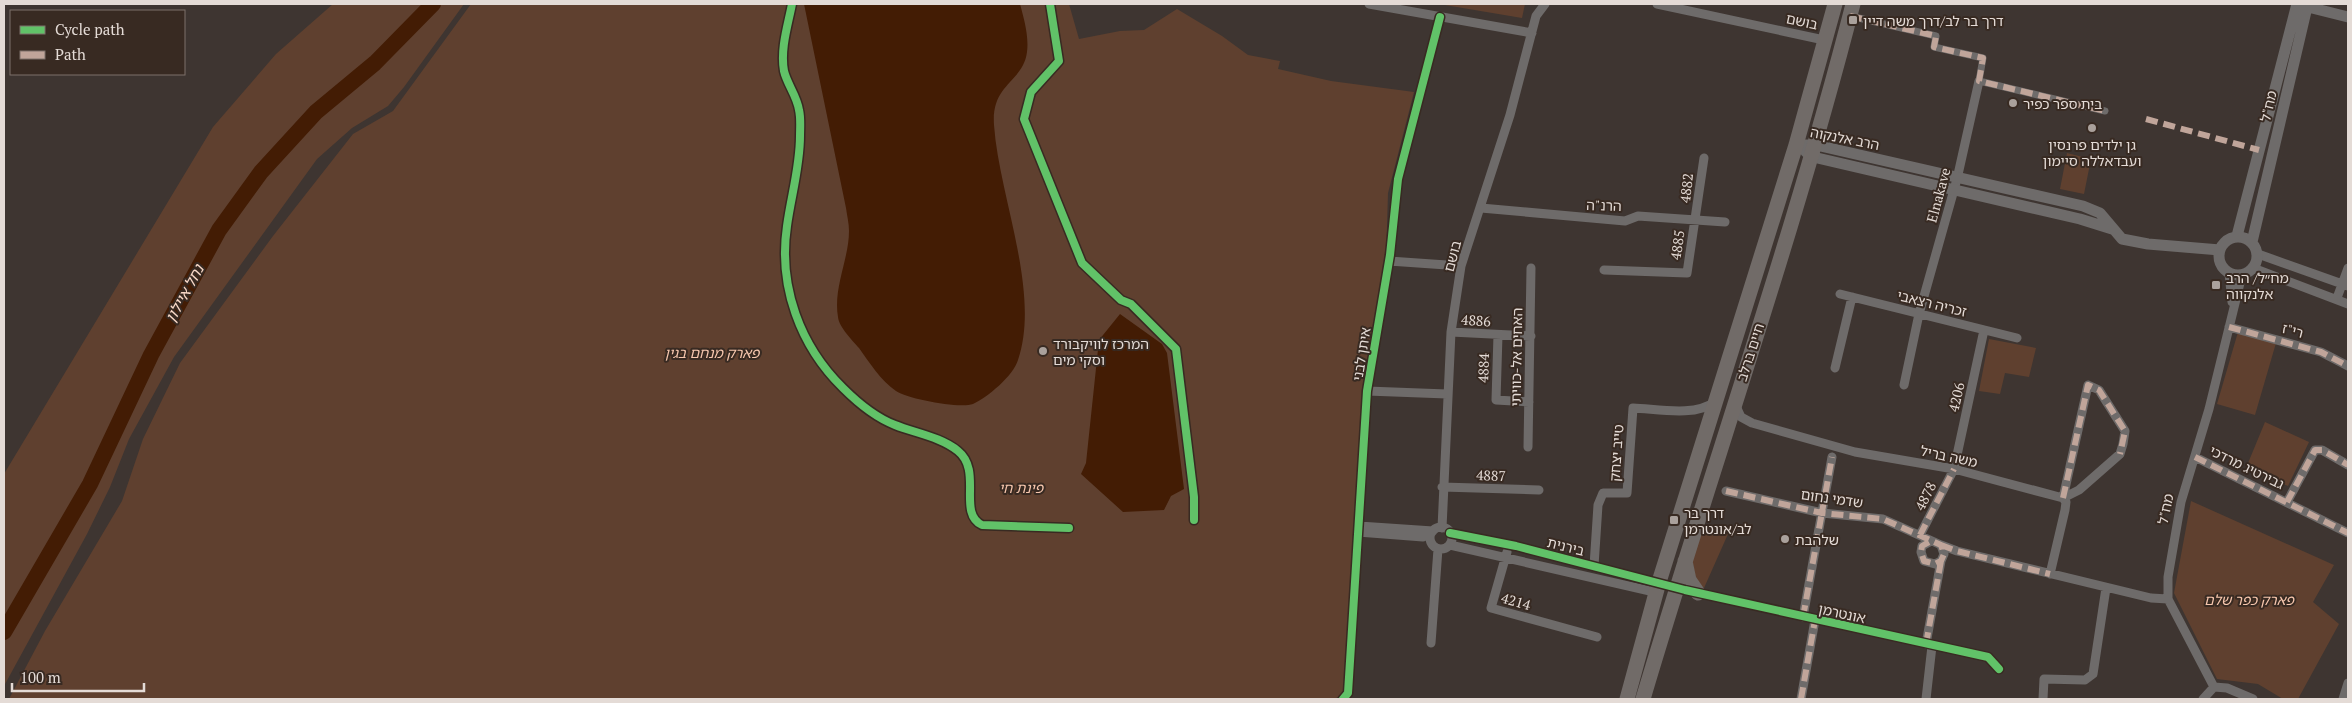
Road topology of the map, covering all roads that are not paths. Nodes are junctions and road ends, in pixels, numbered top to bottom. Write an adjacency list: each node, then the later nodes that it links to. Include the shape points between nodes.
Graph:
1 (792, 4): 71 (street, via 783,52 784,71 799,109 800,137 784,253 791,302 801,330 828,372 861,404 892,425 941,441 961,454 970,470 970,511 975,522 982,525)
2 (1050, 4): 70 (street, via 1060,61 1031,92 1024,119 1082,263 1120,300 1131,304 1176,349)
3 (1370, 4): 9 (street)
4 (1546, 4): 11 (street, בושם, via 1536,16)
5 (1657, 4): 12 (street, בושם)
6 (1835, 4): 12 (main road, חיים ברלב)
7 (2300, 5): 10 (street); 22 (street, מח"ל); 23 (street, מח"ל)
8 (1852, 10): 13 (street, via 1936,36 1934,47 1983,58); 16 (main road, חיים ברלב)
9 (1440, 17): 11 (street); 26 (street, איתן לבני, via 1398,179)
10 (2348, 17)
11 (1532, 33): 19 (street, בושם)
12 (1824, 40): 15 (main road, חיים ברלב)
13 (1980, 81): 14 (street); 18 (street, Elnakave)
14 (2105, 111)
15 (1796, 145): 16 (street, הרב אלנקוה); 54 (main road, חיים ברלב)
16 (1814, 151): 18 (street, הרב אלנקוה); 52 (main road, חיים ברלב)
17 (1704, 158): 20 (street, 4882)
18 (1956, 185): 24 (street, הרב אלנקוה, via 2083,206 2100,213 2122,239); 39 (street, Elnakave)
19 (1481, 208): 20 (street, הרנ"ה, via 1625,221 1638,216); 27 (street, בושם)
20 (1694, 220): 21 (street, הרנ"ה); 31 (street, 4885, via 1687,273)
21 (1725, 222)
22 (2237, 236): 23 (street); 24 (street, via 2228,239)
23 (2252, 242): 25 (street)
24 (2220, 250): 32 (street, via 2220,264)
25 (2258, 254): 29 (street); 34 (street)
26 (1389, 261): 27 (street); 50 (street, איתן לבני)
27 (1461, 266): 43 (street, בושם)
28 (1531, 268): 45 (street, האחים אל-כוויתי)
29 (2253, 268): 33 (street); 37 (street)
30 (2348, 268): 34 (street)
31 (1604, 270)
32 (2229, 273): 33 (street); 40 (street, מח"ל)
33 (2242, 275): 40 (street, מח"ל)
34 (2346, 285): 37 (street)
35 (1840, 294): 36 (street, זכריה רצאבי)
36 (1852, 297): 39 (street, זכריה רצאבי); 48 (street)
37 (2337, 298): 38 (street)
38 (2348, 304)
39 (1919, 314): 42 (street, זכריה רצאבי); 49 (street)
40 (2232, 314): 41 (street, מח"ל)
41 (2229, 327): 47 (street, רי"ז, via 2321,352); 61 (street, מח"ל)
42 (1984, 330): 46 (street, זכריה רצאבי); 63 (street, 4206)
43 (1450, 332): 44 (street, 4886); 51 (street, בושם)
44 (1498, 335): 45 (street, 4886); 53 (street, 4884, via 1496,400)
45 (1530, 336): 53 (street, האחים אל-כוויתי)
46 (2017, 338)
47 (2348, 366)
48 (1835, 368)
49 (1904, 385)
50 (1368, 391): 51 (street); 72 (street, איתן לבני)
51 (1447, 394): 64 (street, בושם)
52 (1735, 399): 56 (street, via 1739,414); 58 (main road, חיים ברלב)
53 (1529, 402): 59 (street, האחים אל-כוויתי)
54 (1715, 402): 55 (street, טייב יצחק); 57 (main road, חיים ברלב)
55 (1696, 410): 57 (street); 85 (street, טייב יצחק, via 1633,408 1627,493 1603,493 1598,505)
56 (1752, 423): 58 (street, via 1739,424); 63 (street, משה בריל, via 1855,452)
57 (1708, 424): 87 (main road, חיים ברלב)
58 (1726, 431): 83 (main road, חיים ברלב)
59 (1528, 447)
60 (1832, 457): 69 (street)
61 (2195, 457): 68 (street, גבירטיג מרדכי); 91 (street, מח"ל, via 2181,502 2168,577)
62 (2348, 465): 68 (street, גבירטיג מרדכי, via 2318,448)
63 (1954, 469): 67 (street, משה בריל); 76 (street, 4878)
64 (1442, 487): 65 (street, 4887); 73 (street, בושם)
65 (1539, 490)
66 (1726, 491): 69 (street, שדמי נחום)
67 (2063, 498): 67 (street, via 2079,490 2120,454 2124,444 2125,431 2099,390 2088,385); 86 (street, via 2065,510)
68 (2287, 502): 74 (street, גבירטיג מרדכי)
69 (1822, 514): 76 (street, שדמי נחום, via 1883,519); 92 (street)
70 (1194, 520)
71 (1069, 528)
72 (1359, 529): 75 (street); 100 (street, איתן לבני, via 1348,694)
73 (1446, 530): 75 (street); 78 (street, via 1452,539); 79 (street, בירנית)
74 (2348, 533)
75 (1431, 534): 81 (street, via 1431,544)
76 (1920, 535): 77 (street, שדמי נחום)
77 (1931, 541): 80 (street, שדמי נחום); 84 (street, via 1922,546 1922,558 1928,564)
78 (1450, 545): 81 (street); 82 (street, בירנית)
79 (1509, 545): 82 (street, 4214); 85 (street, בירנית)
80 (1941, 545): 84 (street, via 1944,554); 86 (street, שדמי נחום)
81 (1438, 549): 95 (street)
82 (1506, 557): 87 (street, בירנית); 94 (street, 4214, via 1491,608)
83 (1684, 560): 88 (main road, חיים ברלב); 90 (main road, via 1689,580)
84 (1941, 561): 96 (street)
85 (1594, 566): 87 (street, בירנית)
86 (2050, 574): 89 (street, שדמי נחום)
87 (1658, 587): 88 (street, בירנית); 101 (main road, חיים ברלב)
88 (1676, 588): 90 (street, אונטרמן); 102 (main road, חיים ברלב)
89 (2106, 588): 91 (street, שדמי נחום); 105 (street, via 2093,674 2085,680 2044,679)
90 (1698, 593): 92 (street, אונטרמן)
91 (2168, 599): 99 (street, מח"ל)
92 (1803, 618): 93 (street, אונטרמן)
93 (1815, 620): 96 (street, אונטרמן); 103 (street)
94 (1597, 637)
95 (1431, 643)
96 (1929, 645): 97 (street, אונטרמן, via 1988,657); 104 (street)
97 (1999, 668)
98 (2348, 684): 108 (street)
99 (2214, 687): 106 (street); 107 (street, via 2234,690)
100 (1343, 699)
101 (1627, 699)
102 (1643, 699)
103 (1801, 699)
104 (1926, 699)
105 (2043, 699)
106 (2202, 699)
107 (2253, 699)
108 (2343, 699)

